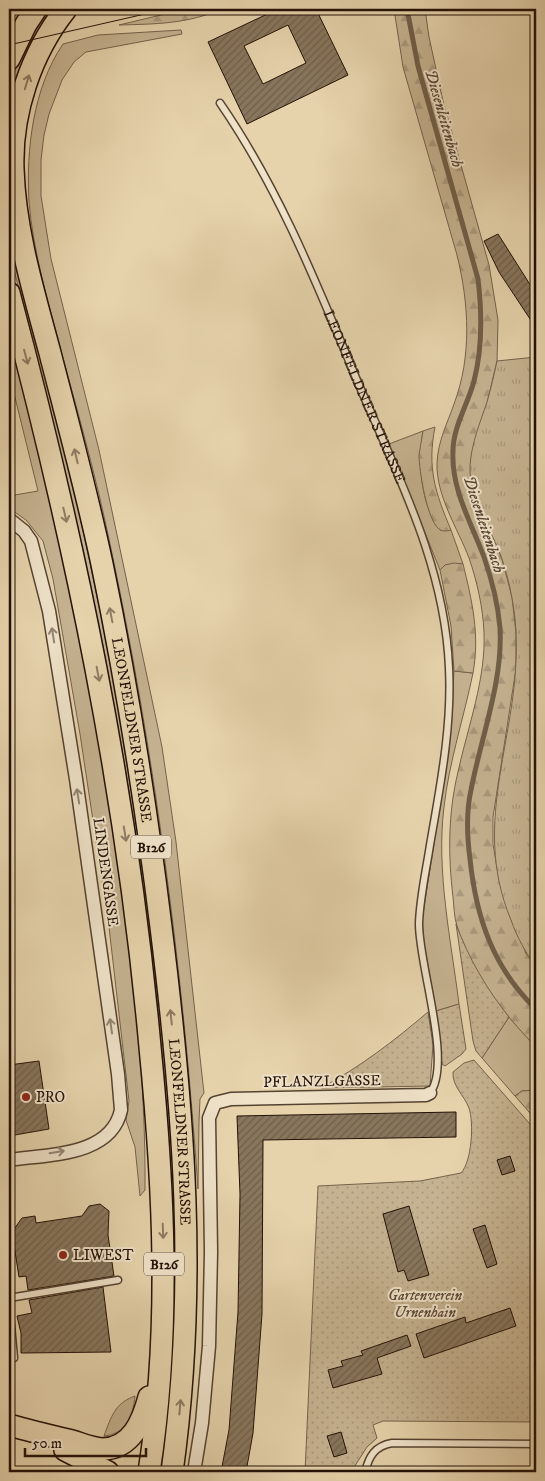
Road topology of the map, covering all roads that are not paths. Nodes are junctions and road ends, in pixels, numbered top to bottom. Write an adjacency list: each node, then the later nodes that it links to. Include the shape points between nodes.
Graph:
1 (36, 9): 3 (main road)
2 (66, 9): 19 (main road, LEONFELDNER STRASSE / B126, one-way to 2, via 184,1367 187,1233 180,1110 167,978 134,735 102,563 20,234 13,167 15,134 29,75 41,48)
3 (9, 59)
4 (220, 103): 7 (lane, LEONFELDNER STRASSE, via 266,175 308,262 422,533 439,586 448,642 448,703 442,774 419,924 420,948 436,1033 438,1074 436,1086)
5 (9, 293): 12 (main road, LEONFELDNER STRASSE / B126, one-way to 12, via 77,569 114,764 132,884 161,1182)
6 (9, 519): 8 (street, LINDENGASSE, one-way to 6, via 96,1144 118,1123 121,1110 89,863 49,611 30,541 24,531)
7 (430, 1092): 20 (street, PFLANZLGASSE, via 232,1099 215,1103 209,1118 209,1346)
8 (9, 1160)
9 (118, 1280): 10 (lane)
10 (9, 1298)
11 (9, 1302): 13 (lane)
12 (162, 1346): 15 (main road, via 143,1420 126,1440 104,1449); 18 (main road, LEONFELDNER STRASSE / B126)
13 (14, 1358)
14 (9, 1425): 15 (main road)
15 (32, 1432): 17 (main road)
16 (536, 1444): 21 (lane, via 392,1443 373,1451)
17 (108, 1472)
18 (149, 1472)
19 (172, 1472)
20 (194, 1472)
21 (364, 1472)

